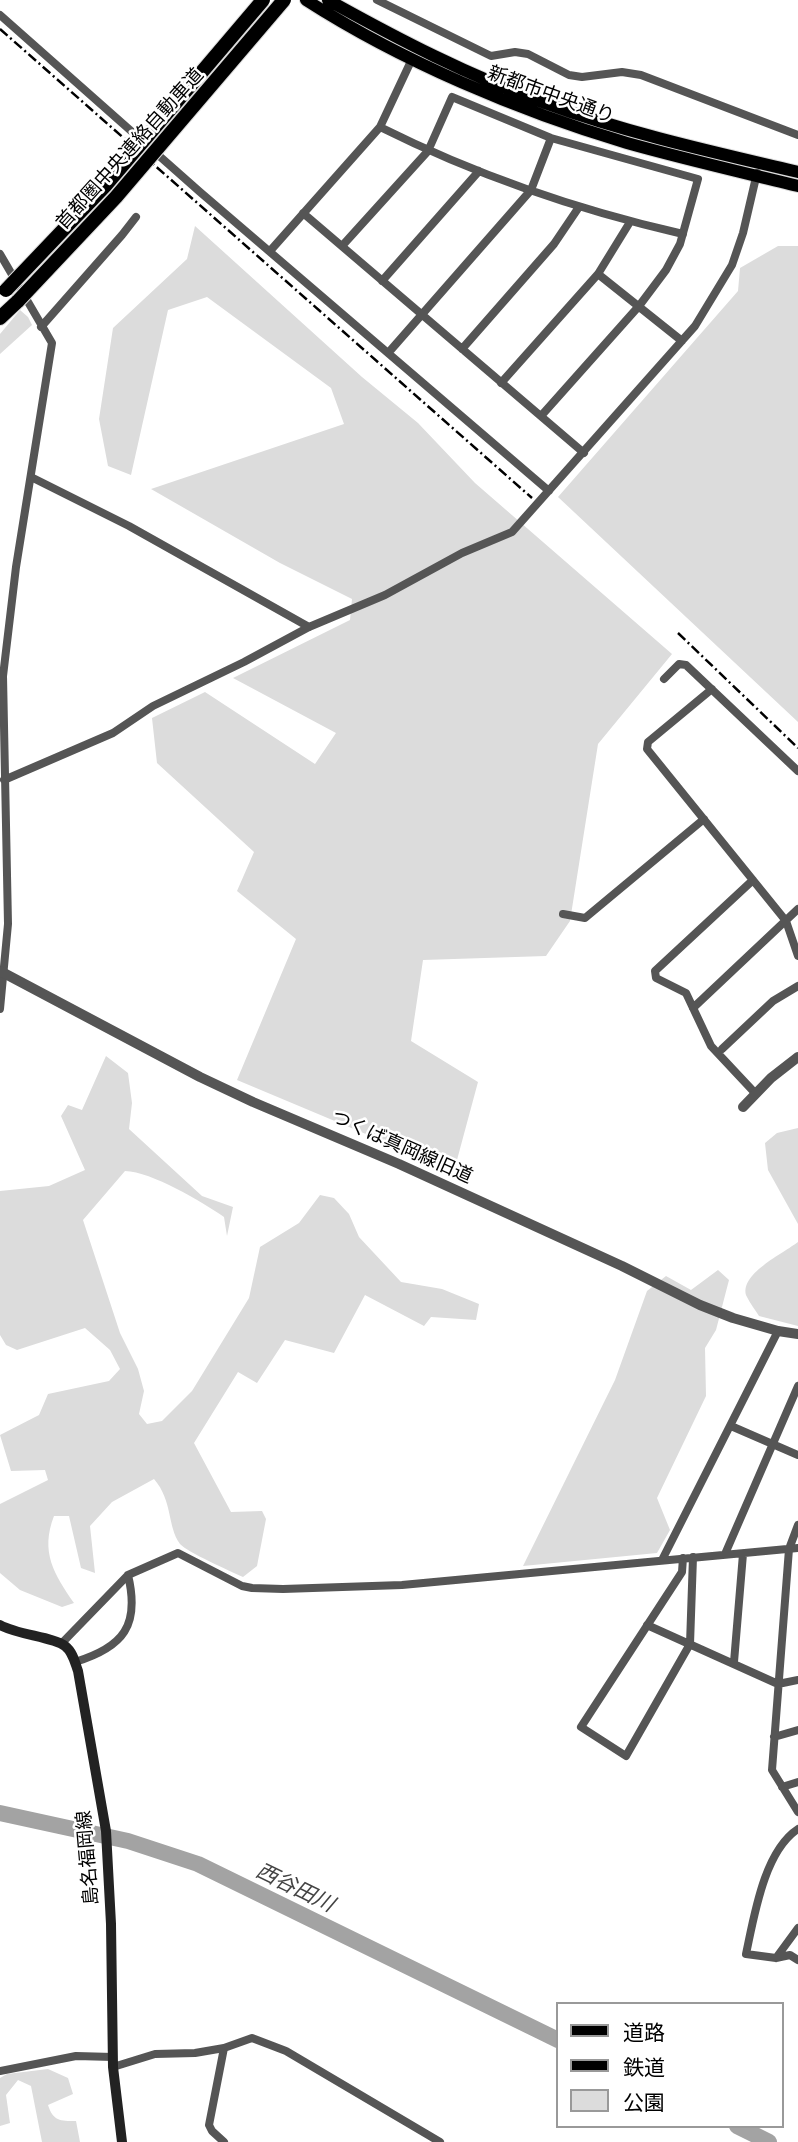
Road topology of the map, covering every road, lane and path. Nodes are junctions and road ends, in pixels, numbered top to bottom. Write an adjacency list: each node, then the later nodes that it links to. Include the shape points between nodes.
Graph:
1 (263, 0): 28 (highway, 首都圏中央連絡自動車道, bridge, via 105,186)
2 (284, 0): 31 (highway, 首都圏中央連絡自動車道, bridge, via 117,197)
3 (306, 0): 7 (main road, 新都市中央通り)
4 (328, 0): 12 (main road, 新都市中央通り, via 433,55 544,103)
5 (377, 0): 9 (street, via 491,56 528,54 582,77 622,72 641,75)
6 (0, 15): 24 (street)
7 (412, 59): 8 (street); 15 (main road, 新都市中央通り, via 583,129)
8 (380, 127): 11 (street); 19 (street)
9 (798, 135)
10 (551, 138): 11 (street, via 452,97); 17 (street); 22 (street, via 698,179)
11 (428, 150): 13 (street); 23 (street)
12 (759, 163): 14 (main road, 新都市中央通り); 15 (street)
13 (479, 171): 17 (street); 27 (street)
14 (798, 172)
15 (756, 176): 16 (main road, 新都市中央通り); 33 (street, via 732,265)
16 (798, 186)
17 (531, 190): 18 (street); 30 (street)
18 (579, 207): 21 (street); 34 (street, via 554,244)
19 (303, 213): 23 (street); 24 (street)
20 (136, 217): 32 (street)
21 (631, 222): 22 (street); 26 (street)
22 (683, 234): 29 (street, via 666,270)
23 (342, 246): 27 (street)
24 (270, 251): 35 (street)
25 (0, 254): 32 (street)
26 (598, 274): 29 (street); 36 (street)
27 (382, 281): 30 (street)
28 (3, 293)
29 (639, 306): 33 (street); 37 (street)
30 (422, 315): 34 (street); 35 (street)
31 (0, 318)
32 (41, 327): 39 (street, via 52,343)
33 (682, 341): 38 (street)
34 (462, 349): 36 (street)
35 (389, 352): 40 (street)
36 (501, 383): 37 (street)
37 (541, 416): 38 (street)
38 (584, 453): 40 (street)
39 (31, 477): 41 (street); 45 (street, via 3,676)
40 (550, 491): 41 (street, via 512,532)
41 (309, 627): 45 (street, via 153,706 113,733)
42 (664, 679): 43 (street, via 679,664 686,665)
43 (712, 689): 44 (street); 46 (street, via 648,742 647,749)
44 (798, 771)
45 (4, 780): 52 (street, via 8,923)
46 (704, 819): 47 (street); 49 (street, via 585,918)
47 (753, 880): 50 (street); 54 (street, via 655,971 656,978 686,993)
48 (798, 909): 50 (street)
49 (563, 914)
50 (786, 921): 51 (street); 54 (street)
51 (798, 956)
52 (2, 972): 55 (street); 60 (street, つくば真岡線旧道, via 253,1102 424,1175 700,1305)
53 (798, 986): 56 (street, via 778,998)
54 (693, 1008): 58 (street, via 711,1046)
55 (0, 1009)
56 (722, 1049)
57 (798, 1057): 58 (street)
58 (755, 1093): 59 (street)
59 (743, 1107)
60 (778, 1331): 61 (street, つくば真岡線旧道); 63 (street)
61 (798, 1334)
62 (798, 1386): 64 (street)
63 (731, 1426): 64 (street); 72 (street)
64 (773, 1444): 65 (street); 68 (street)
65 (798, 1455)
66 (798, 1525): 67 (street)
67 (793, 1549): 69 (street); 81 (street)
68 (725, 1554): 69 (street); 70 (street)
69 (743, 1554): 79 (street)
70 (693, 1557): 71 (street); 77 (street)
71 (682, 1558): 72 (street); 75 (street, via 682,1572)
72 (662, 1560): 73 (street, via 402,1584 283,1589 242,1586 178,1553)
73 (128, 1575): 76 (street); 78 (street, via 134,1603 122,1635 100,1654)
74 (0, 1625): 76 (main road)
75 (647, 1625): 77 (street); 77 (street, via 581,1727 625,1755)
76 (61, 1644): 78 (main road, 島名福岡線)
77 (690, 1644): 79 (street)
78 (75, 1662): 92 (main road, 島名福岡線, via 106,1835)
79 (734, 1662): 81 (street)
80 (798, 1680): 81 (street)
81 (778, 1684): 83 (street)
82 (798, 1730): 83 (street)
83 (774, 1737): 85 (street, via 772,1770)
84 (798, 1782): 85 (street)
85 (782, 1787): 86 (street)
86 (798, 1812)
87 (798, 1829): 89 (street, via 762,1884 746,1954)
88 (798, 1928): 89 (street)
89 (776, 1958): 90 (street, via 790,1955)
90 (798, 1960)
91 (224, 2048): 92 (street); 95 (street, via 209,2125); 96 (street, via 252,2038 286,2051)
92 (113, 2062): 93 (street, via 76,2056); 94 (main road, 島名福岡線)
93 (0, 2071)
94 (122, 2142)
95 (224, 2142)
96 (440, 2142)

